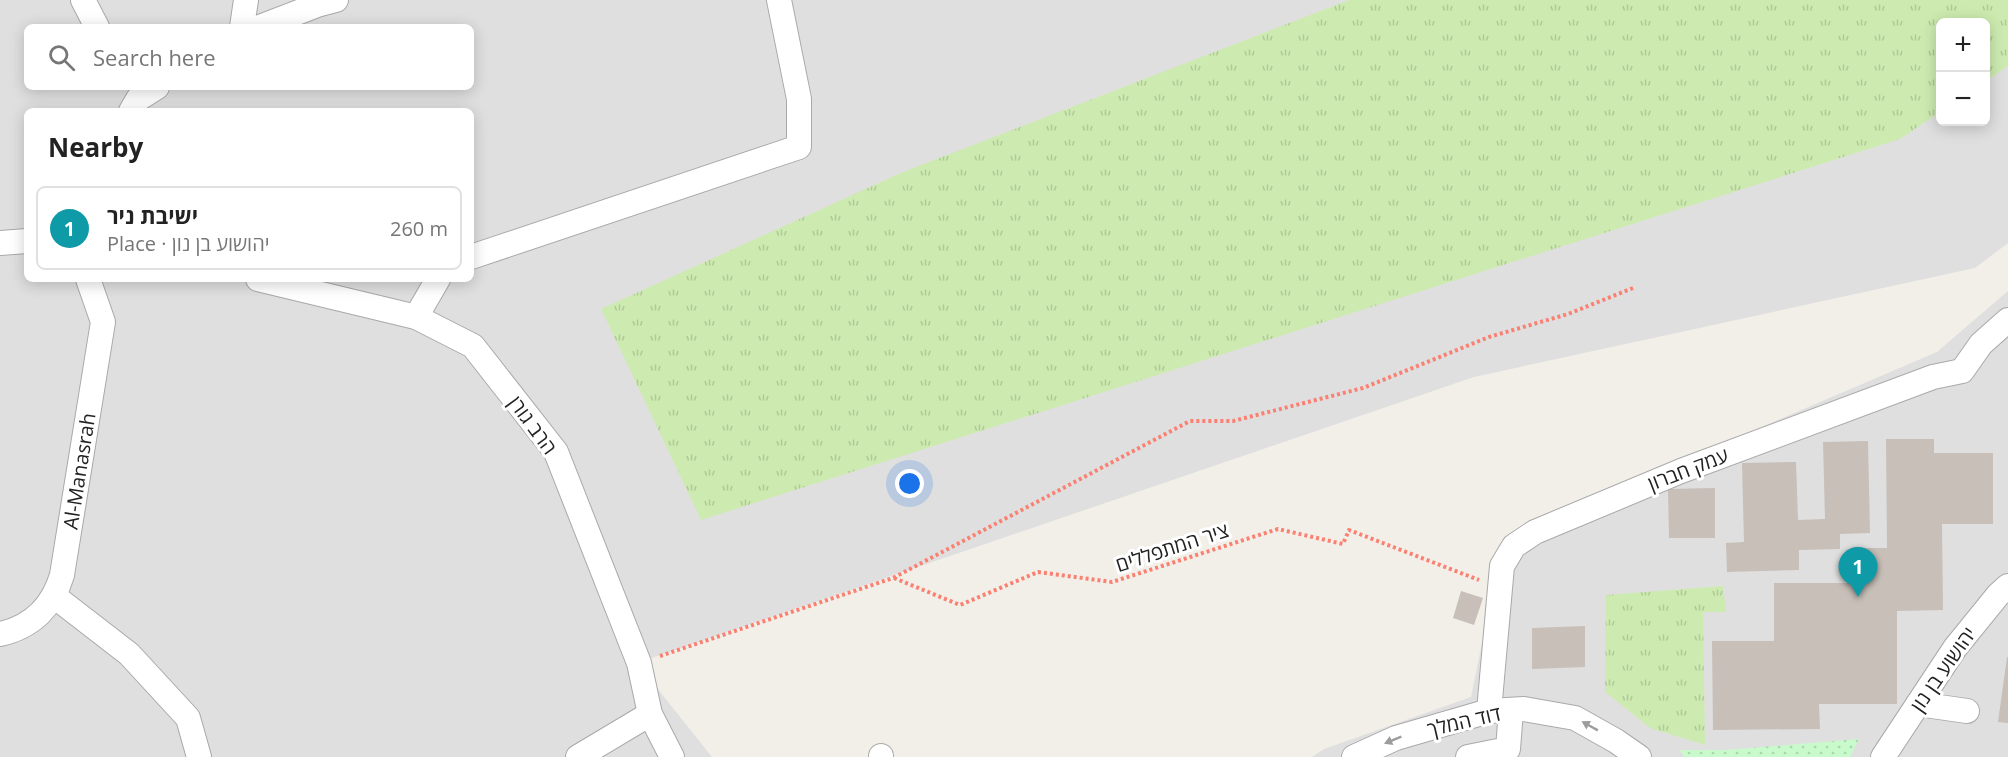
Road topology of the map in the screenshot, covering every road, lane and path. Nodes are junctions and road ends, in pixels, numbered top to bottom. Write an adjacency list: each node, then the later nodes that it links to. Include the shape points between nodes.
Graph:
1 (83, 0): 5 (street)
2 (246, 0): 6 (street)
3 (336, 0): 7 (street)
4 (779, 0): 10 (street, via 799,99 799,147)
5 (95, 24)
6 (242, 24)
7 (268, 24)
8 (24, 241): 9 (street)
9 (0, 243)
10 (474, 256)
11 (89, 282): 20 (street, Al-Manasrah, via 103,322 62,574)
12 (270, 282): 15 (street, הרב גורן)
13 (436, 282): 15 (street)
14 (1633, 288): 17 (path, via 1568,314 1490,337 1363,388 1233,421 1190,421)
15 (416, 317): 22 (street, הרב גורן, via 473,345 556,452)
16 (2008, 320): 19 (street, עמק חברון, via 1981,344 1962,371 1933,377 1692,467 1534,532 1514,546 1502,566)
17 (893, 578): 19 (path, ציר המתפללים, via 960,605 1038,572 1112,582 1278,529 1343,544 1349,530); 22 (path)
18 (2008, 586): 23 (street, יהושוע בן נון, via 1955,648)
19 (1500, 588): 24 (street, עמק חברון)
20 (54, 596): 21 (street, Al-Manasrah, via 36,618); 28 (street, via 129,654 188,718)
21 (0, 634)
22 (639, 663): 26 (street, הרב גורן)
23 (1917, 704): 25 (street); 33 (street, יהושוע בן נון)
24 (1500, 710): 27 (street, דוד המלך, one-way to 27, via 1396,738); 31 (street, עמק חברון, via 1508,749); 32 (street, דוד המלך, one-way to 24, via 1575,718 1524,709)
25 (1967, 711)
26 (650, 714): 29 (street); 30 (street, הרב גורן)
27 (1362, 756)
28 (199, 757)
29 (578, 757)
30 (672, 757)
31 (1468, 757)
32 (1639, 757)
33 (1883, 757)

